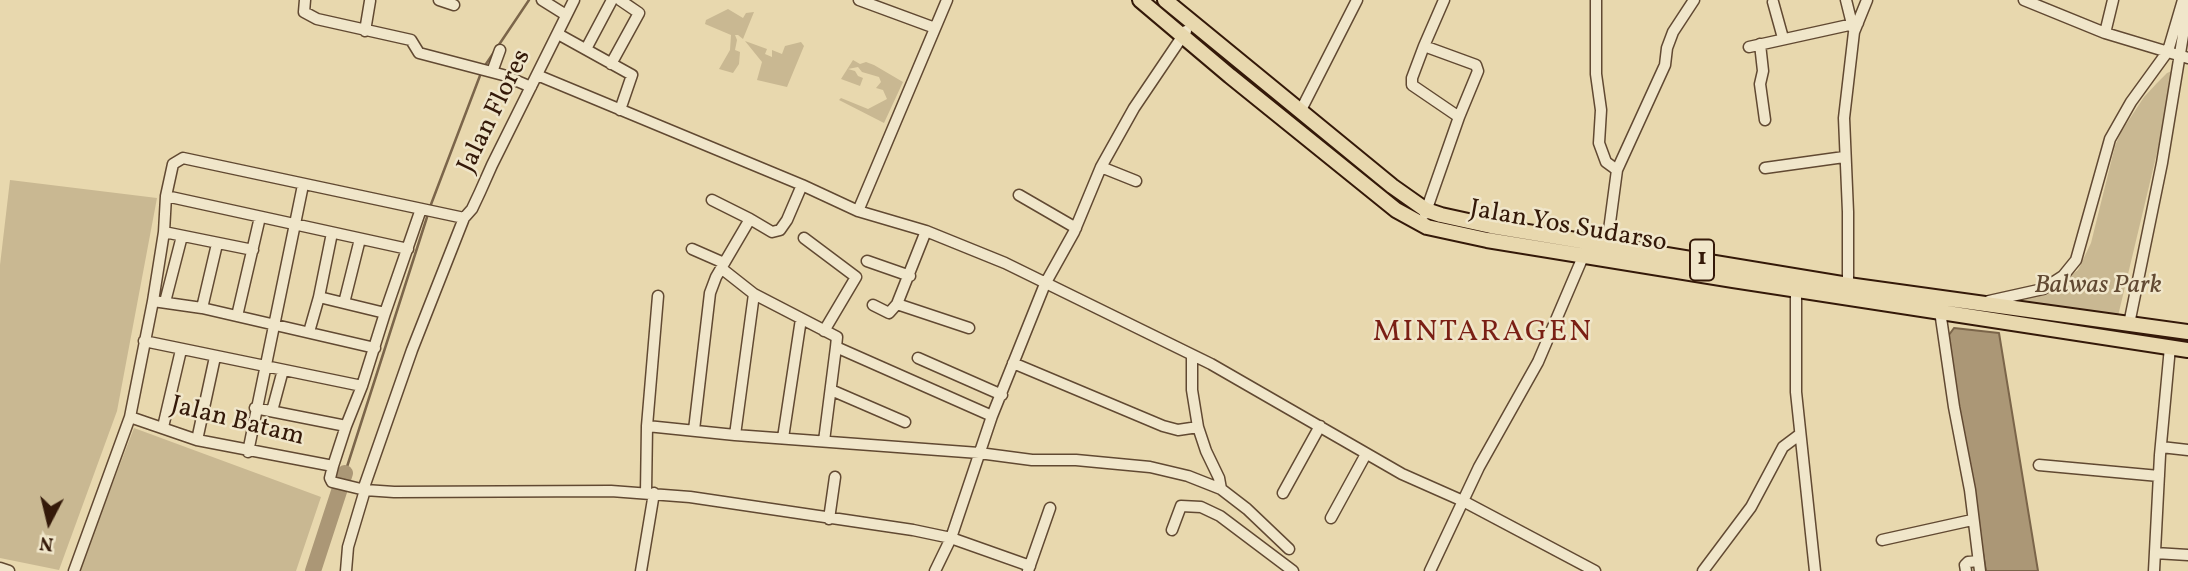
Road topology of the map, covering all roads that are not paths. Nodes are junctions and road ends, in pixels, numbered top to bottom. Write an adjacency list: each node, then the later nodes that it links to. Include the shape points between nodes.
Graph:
1 (305, 0): 28 (street, via 305,13)
2 (368, 0): 28 (street)
3 (439, 0): 22 (street)
4 (541, 0): 24 (street)
5 (574, 0): 24 (street, Jalan Flores)
6 (612, 0): 37 (street)
7 (620, 0): 40 (street, via 639,12)
8 (859, 0): 27 (street)
9 (947, 0): 27 (street)
10 (1140, 0): 31 (highway, Jalan Yos Sudarso / 1)
11 (1165, 0): 25 (highway, Jalan Yos Sudarso / 1)
12 (1444, 0): 34 (street)
13 (1596, 0): 51 (street, via 1599,143 1606,162)
14 (1694, 0): 51 (street, via 1673,32 1665,65)
15 (1846, 0): 26 (street)
16 (1867, 0): 26 (street)
17 (2024, 0): 29 (street)
18 (2113, 0): 29 (street)
19 (2183, 0): 38 (street)
20 (1354, 2): 45 (street)
21 (1773, 2): 32 (street)
22 (454, 5)
23 (2188, 5): 39 (street)
24 (566, 15): 30 (street, Jalan Flores)
25 (1193, 23): 31 (street); 45 (highway, Jalan Yos Sudarso / 1)
26 (1855, 26): 32 (street); 48 (street)
27 (935, 28): 60 (street)
28 (365, 31): 41 (street, via 411,40 419,53)
29 (2105, 33): 38 (street)
30 (558, 34): 37 (street); 42 (street, Jalan Flores)
31 (1183, 34): 49 (street); 65 (highway, Jalan Yos Sudarso / 1, via 1396,210)
32 (1783, 38): 33 (street)
33 (1760, 44): 35 (street); 47 (street)
34 (1424, 46): 46 (street, via 1412,85); 46 (street, via 1478,67)
35 (1749, 47)
36 (500, 50): 41 (street)
37 (586, 50): 40 (street)
38 (2168, 51): 39 (street); 91 (street, via 2110,139 2079,255 2071,267 2036,292)
39 (2184, 56): 99 (street)
40 (611, 64): 44 (street, via 632,75)
41 (487, 71): 43 (street)
42 (537, 75): 43 (street, Jalan Flores); 44 (street)
43 (531, 87): 62 (street, Jalan Flores)
44 (620, 110): 54 (street)
45 (1301, 110): 59 (highway, Jalan Yos Sudarso / 1)
46 (1459, 117): 59 (street)
47 (1765, 120)
48 (1844, 157): 50 (street); 84 (street)
49 (1101, 167): 52 (street); 66 (street)
50 (1765, 168)
51 (1616, 170): 74 (street)
52 (1136, 181)
53 (303, 185): 56 (street, via 183,158 173,164); 58 (street); 64 (street)
54 (802, 185): 60 (street); 63 (street, via 779,230 772,232)
55 (1019, 195): 66 (street)
56 (166, 196): 61 (street); 68 (street)
57 (712, 200): 63 (street)
58 (423, 210): 62 (street); 76 (street)
59 (1426, 210): 65 (street); 75 (highway, Jalan Yos Sudarso / 1)
60 (858, 211): 67 (street)
61 (260, 216): 64 (street); 78 (street)
62 (464, 218): 146 (street, Jalan Flores)
63 (750, 219): 80 (street)
64 (296, 225): 69 (street); 100 (street)
65 (1422, 225): 75 (highway, Jalan Yos Sudarso / 1, via 1487,240)
66 (1076, 228): 82 (street)
67 (926, 231): 81 (street); 82 (street)
68 (163, 232): 70 (street); 88 (street)
69 (332, 233): 72 (street); 87 (street)
70 (182, 236): 73 (street); 89 (street)
71 (804, 238): 102 (street, via 856,277)
72 (360, 239): 76 (street); 90 (street)
73 (217, 244): 78 (street); 94 (street)
74 (1606, 244): 75 (highway, Jalan Yos Sudarso / 1); 84 (highway, Jalan Yos Sudarso / 1)
75 (1585, 248): 83 (highway, Jalan Yos Sudarso / 1); 149 (street, via 1528,382)
76 (408, 249): 96 (street)
77 (692, 249): 80 (street)
78 (253, 250): 97 (street)
79 (867, 261): 81 (street)
80 (723, 266): 85 (street); 130 (street, via 710,293)
81 (910, 275): 93 (street)
82 (1045, 284): 111 (street); 114 (street)
83 (1796, 289): 84 (highway, Jalan Yos Sudarso / 1); 132 (street)
84 (1847, 291): 91 (highway, Jalan Yos Sudarso / 1); 95 (highway, Jalan Yos Sudarso / 1)
85 (754, 294): 98 (street); 131 (street)
86 (658, 296): 126 (street)
87 (319, 297): 90 (street); 103 (street)
88 (153, 301): 89 (street); 105 (street)
89 (165, 302): 94 (street)
90 (344, 303): 96 (street)
91 (1978, 303): 99 (highway, Jalan Yos Sudarso / 1)
92 (873, 304): 93 (street, via 889,313)
93 (897, 304): 101 (street)
94 (202, 308): 97 (street)
95 (1940, 312): 107 (highway, Jalan Yos Sudarso / 1); 153 (street)
96 (385, 313): 108 (street)
97 (237, 316): 100 (street)
98 (801, 319): 102 (street); 133 (street)
99 (2129, 324): 104 (highway, Jalan Yos Sudarso / 1)
100 (275, 327): 103 (street); 115 (street)
101 (969, 328)
102 (824, 331): 106 (street, via 836,337)
103 (309, 332): 108 (street)
104 (2188, 332)
105 (144, 341): 109 (street); 122 (street)
106 (836, 347): 118 (street); 123 (street)
107 (2170, 347): 110 (highway, Jalan Yos Sudarso / 1); 136 (street)
108 (375, 348): 117 (street)
109 (181, 350): 112 (street); 128 (street)
110 (2188, 350)
111 (1192, 356): 127 (street); 129 (street)
112 (215, 357): 115 (street); 134 (street)
113 (918, 358): 119 (street)
114 (1013, 363): 119 (street); 129 (street, via 1163,426 1178,430)
115 (264, 366): 116 (street); 120 (street)
116 (283, 370): 117 (street); 121 (street)
117 (362, 386): 125 (street)
118 (831, 390): 124 (street); 135 (street)
119 (1002, 394): 123 (street)
120 (256, 408): 121 (street); 138 (street)
121 (272, 411): 125 (street)
122 (130, 416): 128 (street, Jalan Batam); 164 (street, Jalan Batam)
123 (992, 416): 139 (street)
124 (905, 422)
125 (346, 426): 142 (street)
126 (647, 426): 130 (street); 148 (street)
127 (1320, 426): 140 (street); 147 (street)
128 (163, 427): 134 (street, Jalan Batam)
129 (1198, 427): 145 (street)
130 (694, 430): 131 (street)
131 (735, 435): 133 (street)
132 (1799, 435): 171 (street, via 1783,447 1751,507); 172 (street)
133 (783, 438): 135 (street)
134 (197, 440): 138 (street, Jalan Batam)
135 (824, 441): 139 (street)
136 (2161, 447): 137 (street); 143 (street)
137 (2188, 450)
138 (248, 452): 142 (street, Jalan Batam)
139 (979, 453): 145 (street, via 1150,467); 155 (street)
140 (1366, 454): 149 (street); 151 (street)
141 (2039, 465): 143 (street)
142 (333, 466): 146 (street, via 330,478 335,484)
143 (2159, 476): 158 (street)
144 (835, 477): 152 (street)
145 (1221, 489): 157 (street)
146 (364, 490): 148 (street); 165 (street, Jalan Flores)
147 (1283, 492)
148 (650, 493): 152 (street); 166 (street)
149 (1463, 501): 169 (street); 170 (street)
150 (1050, 508): 162 (street)
151 (1331, 517)
152 (829, 519): 155 (street)
153 (1972, 520): 156 (street); 160 (street)
154 (1172, 530): 168 (street, via 1181,506 1200,507 1228,522)
155 (951, 538): 162 (street); 167 (street)
156 (1882, 540)
157 (1289, 549)
158 (2155, 552): 159 (street); 174 (street)
159 (2188, 555)
160 (1979, 566): 173 (street, via 1968,562)
161 (0, 568): 163 (street)
162 (1029, 568)
163 (9, 571)
164 (74, 571)
165 (346, 571)
166 (641, 571)
167 (935, 571)
168 (1293, 571)
169 (1430, 571)
170 (1595, 571)
171 (1703, 571)
172 (1815, 571)
173 (1966, 571)
174 (2154, 571)

